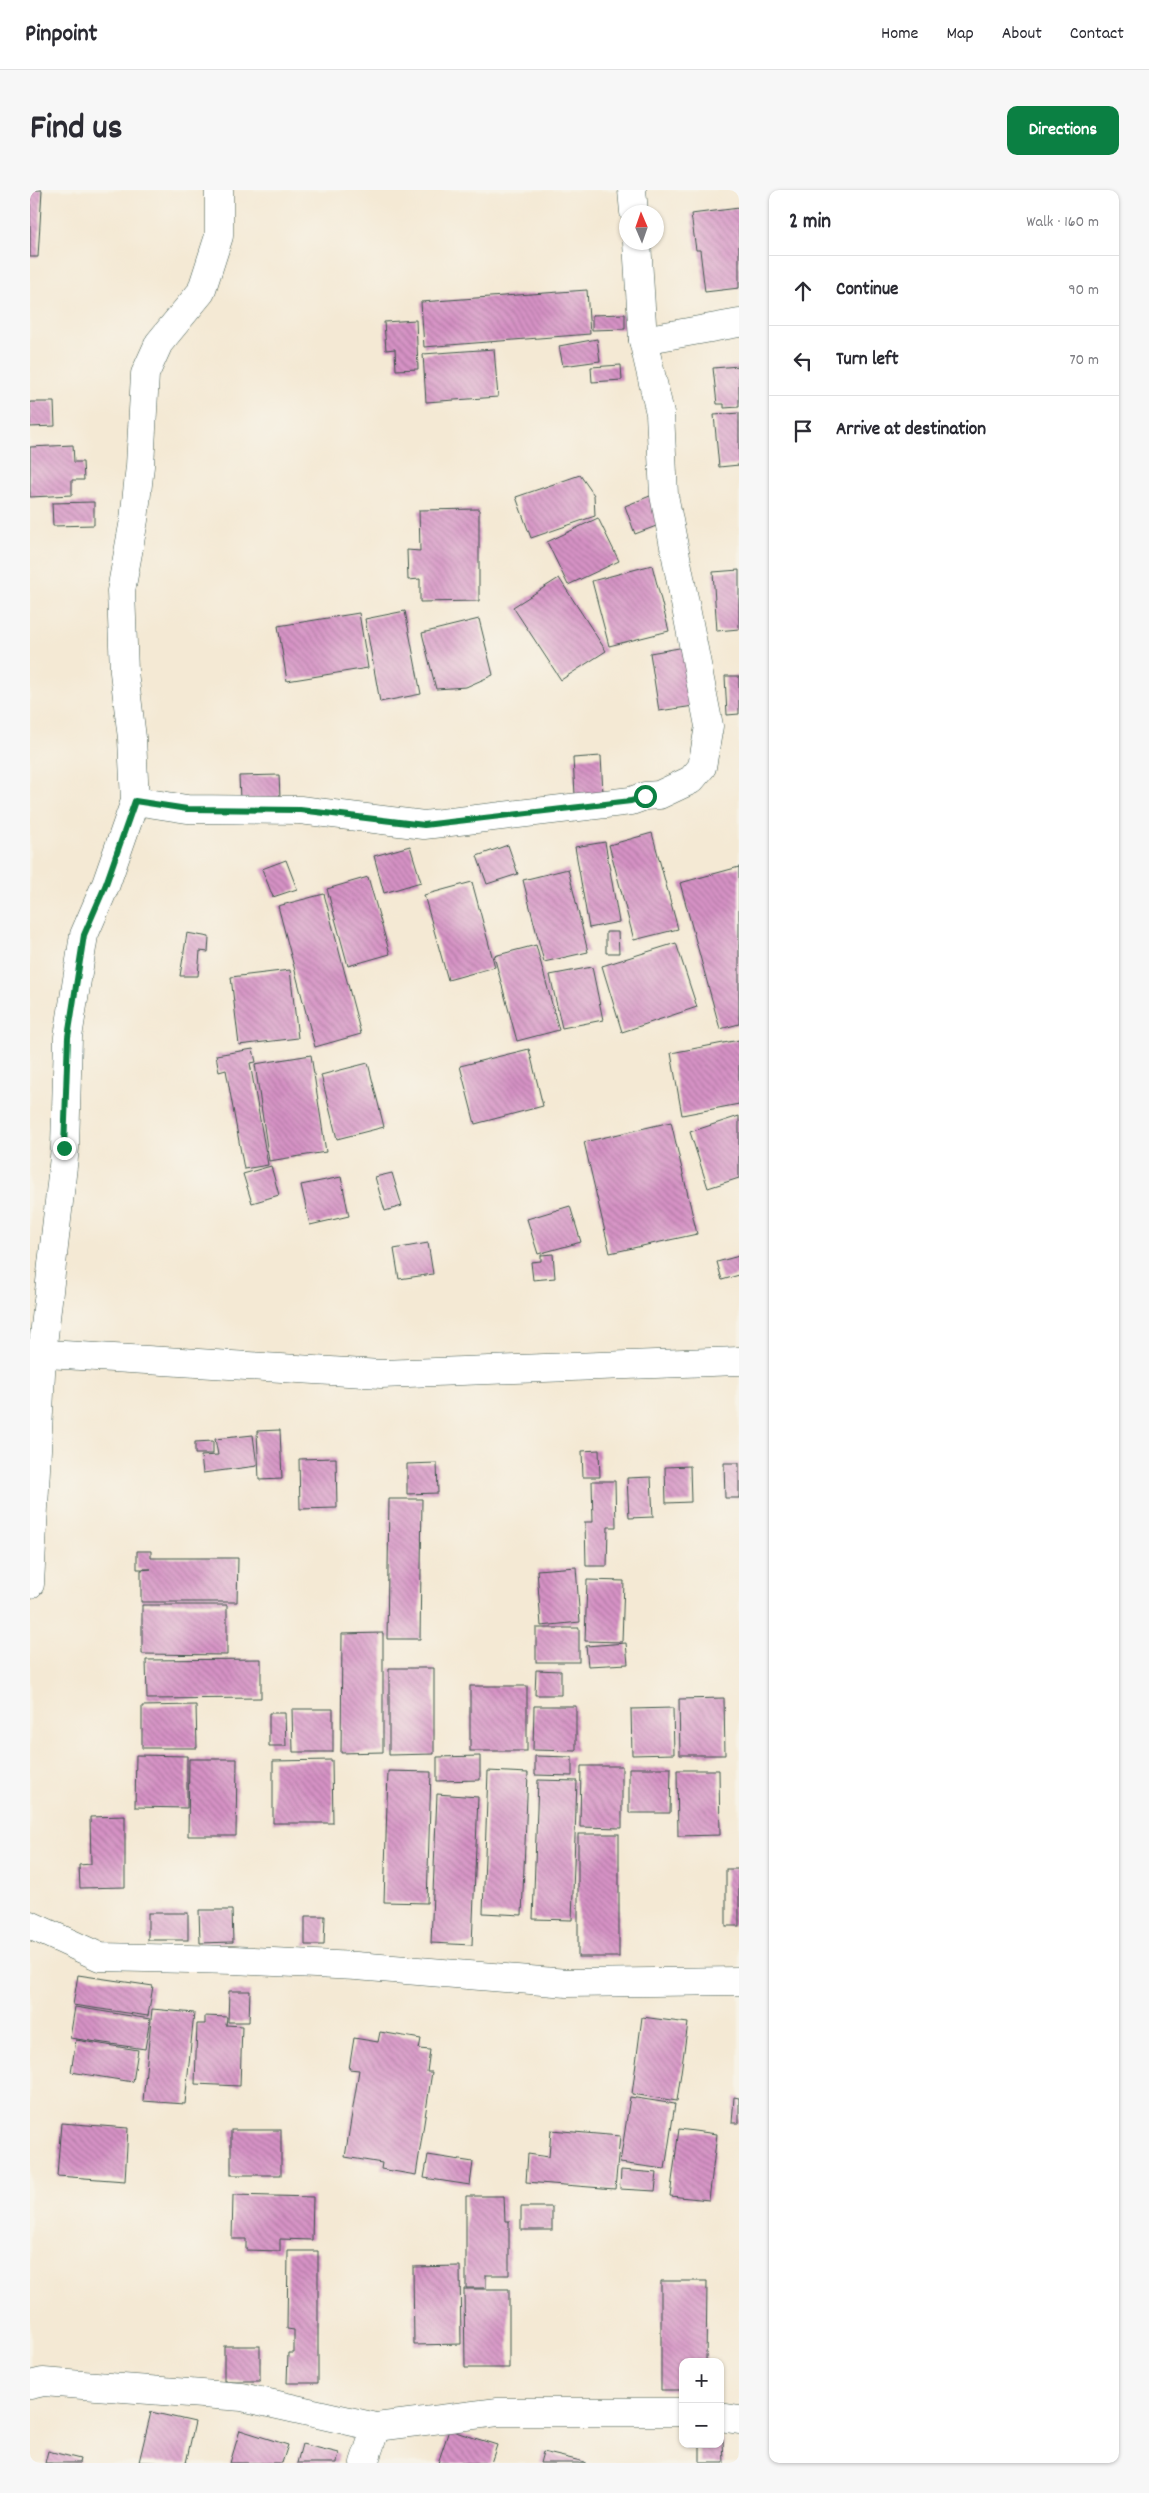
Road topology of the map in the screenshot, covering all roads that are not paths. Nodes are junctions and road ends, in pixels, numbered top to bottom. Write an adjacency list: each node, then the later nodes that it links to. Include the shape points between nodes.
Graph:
1 (219, 190): 7 (street, via 219,236 201,292 159,343 145,374 140,466 121,591)
2 (632, 190): 3 (street)
3 (633, 205)
4 (637, 250): 6 (street)
5 (739, 323): 6 (street)
6 (643, 340): 7 (street, via 660,413 664,495 709,726 702,767 691,780 659,795 631,801 424,825 300,810 187,809)
7 (135, 801): 8 (street, via 84,935 68,1037 64,1148)
8 (36, 1353): 9 (street, via 381,1374); 10 (street)
9 (739, 1361)
10 (30, 1584)
11 (30, 1925): 12 (street, via 100,1957 356,1966 567,1983)
12 (739, 1981)
13 (30, 2385): 17 (street, via 43,2382 242,2397)
14 (679, 2412): 17 (street, via 498,2412)
15 (724, 2418): 16 (street)
16 (739, 2420)
17 (376, 2427): 18 (street)
18 (364, 2463)

